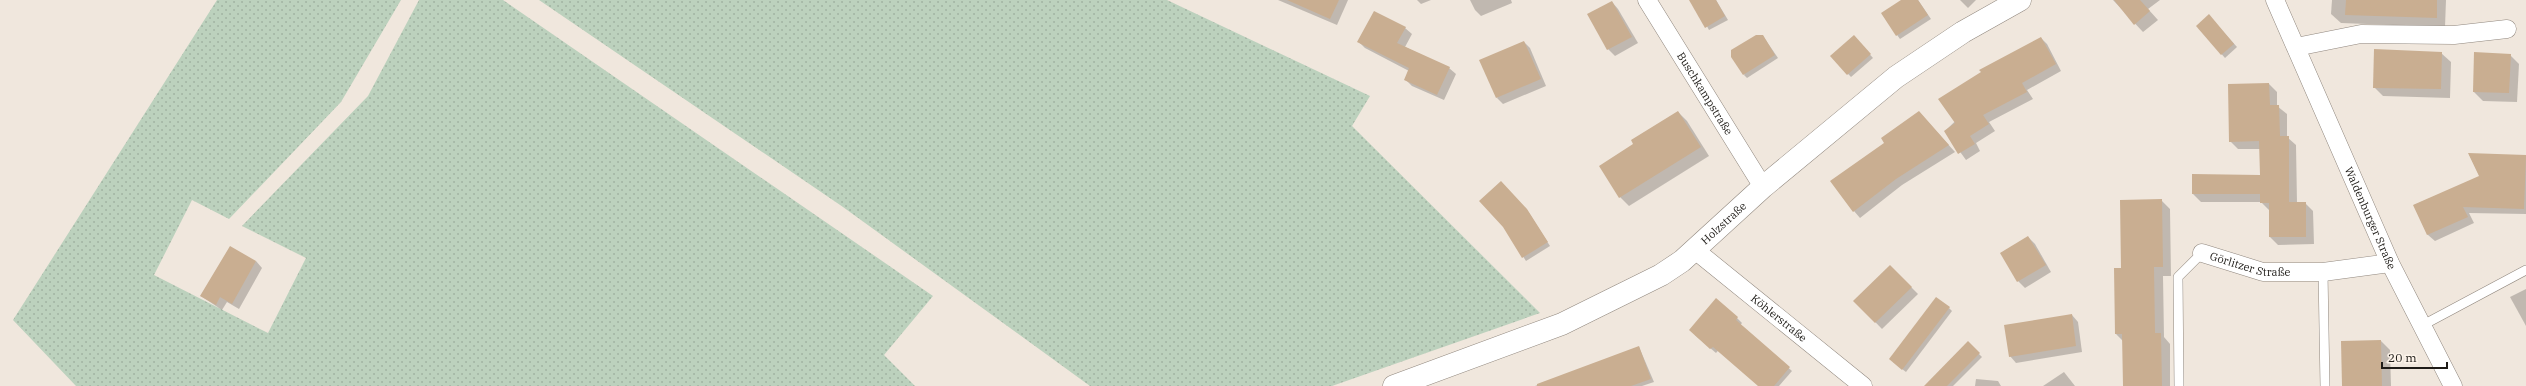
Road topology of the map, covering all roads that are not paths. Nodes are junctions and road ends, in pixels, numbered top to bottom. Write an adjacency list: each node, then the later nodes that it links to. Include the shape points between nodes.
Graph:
1 (1647, 0): 6 (street, Buschkampstraße)
2 (2020, 0): 6 (street, Holzstraße, via 1963,32 1896,77)
3 (2275, 0): 5 (street, Waldenburger Straße)
4 (2507, 29): 5 (street, via 2454,35 2361,34)
5 (2296, 47): 9 (street, Waldenburger Straße)
6 (1763, 187): 7 (street, Holzstraße)
7 (1695, 250): 13 (street, Köhlerstraße); 14 (street, Holzstraße, via 1660,275 1562,324)
8 (2202, 253): 11 (street, Görlitzer Straße, via 2263,272); 15 (lane, Görlitzer Straße, via 2178,277)
9 (2390, 263): 11 (street, Görlitzer Straße); 12 (street, Waldenburger Straße)
10 (2526, 270): 12 (lane)
11 (2323, 272): 16 (lane)
12 (2423, 325): 17 (street, Waldenburger Straße)
13 (1860, 385)
14 (1394, 386)
15 (2179, 386)
16 (2325, 386)
17 (2452, 386)

